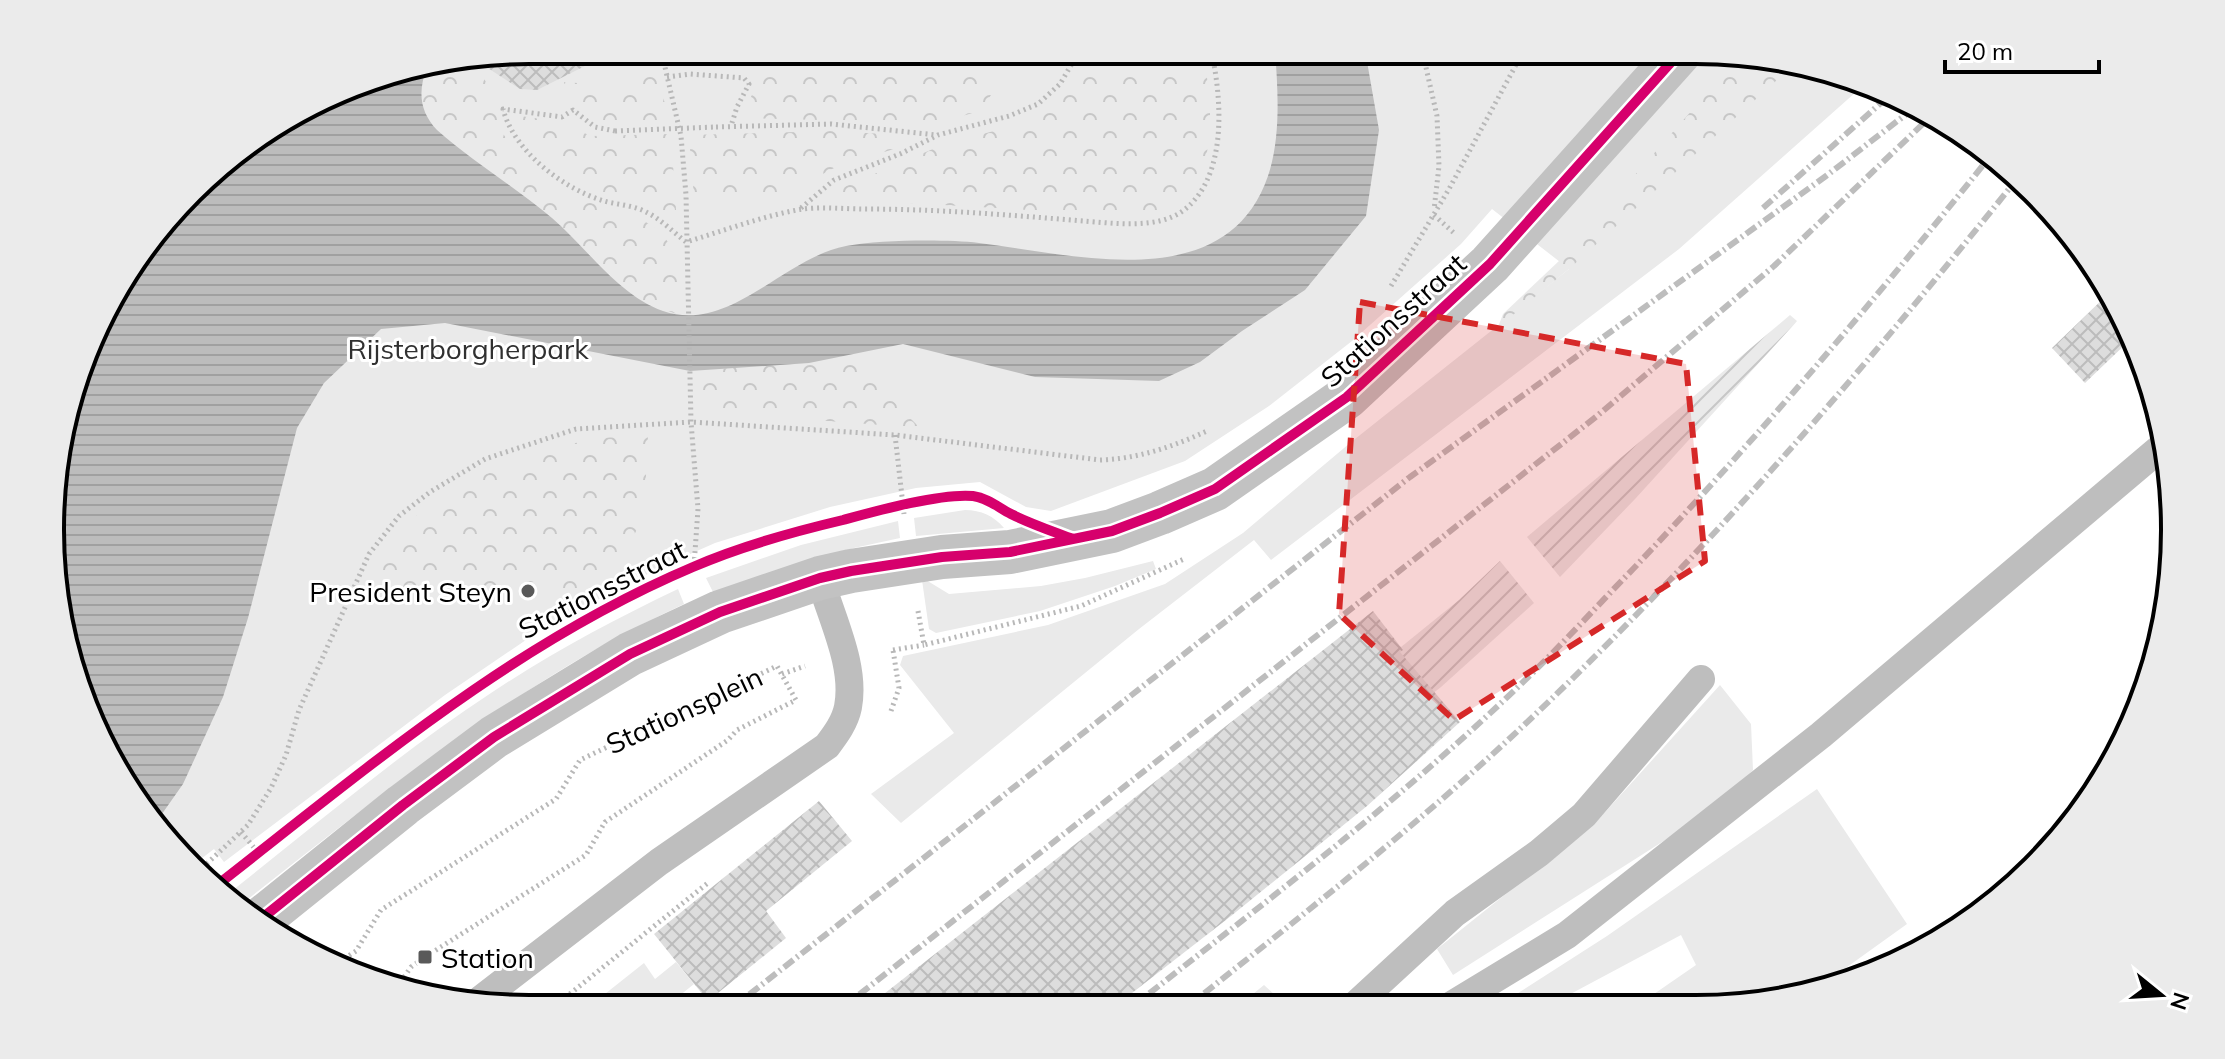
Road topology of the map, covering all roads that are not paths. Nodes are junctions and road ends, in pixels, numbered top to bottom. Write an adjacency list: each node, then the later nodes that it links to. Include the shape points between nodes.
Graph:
1 (1669, 64): 3 (street, Stationsstraat, via 1490,264 1347,397 1215,489 1112,531 1010,552 910,561)
2 (2154, 453): 8 (lane, via 1821,735 1628,888 1567,935)
3 (820, 578): 5 (street, Stationsstraat, via 720,612 630,654 494,737); 6 (lane, via 850,690 848,710 827,746 659,862)
4 (1701, 679): 7 (lane, via 1584,815 1455,913)
5 (267, 914)
6 (489, 993)
7 (1366, 995)
8 (1468, 995)

